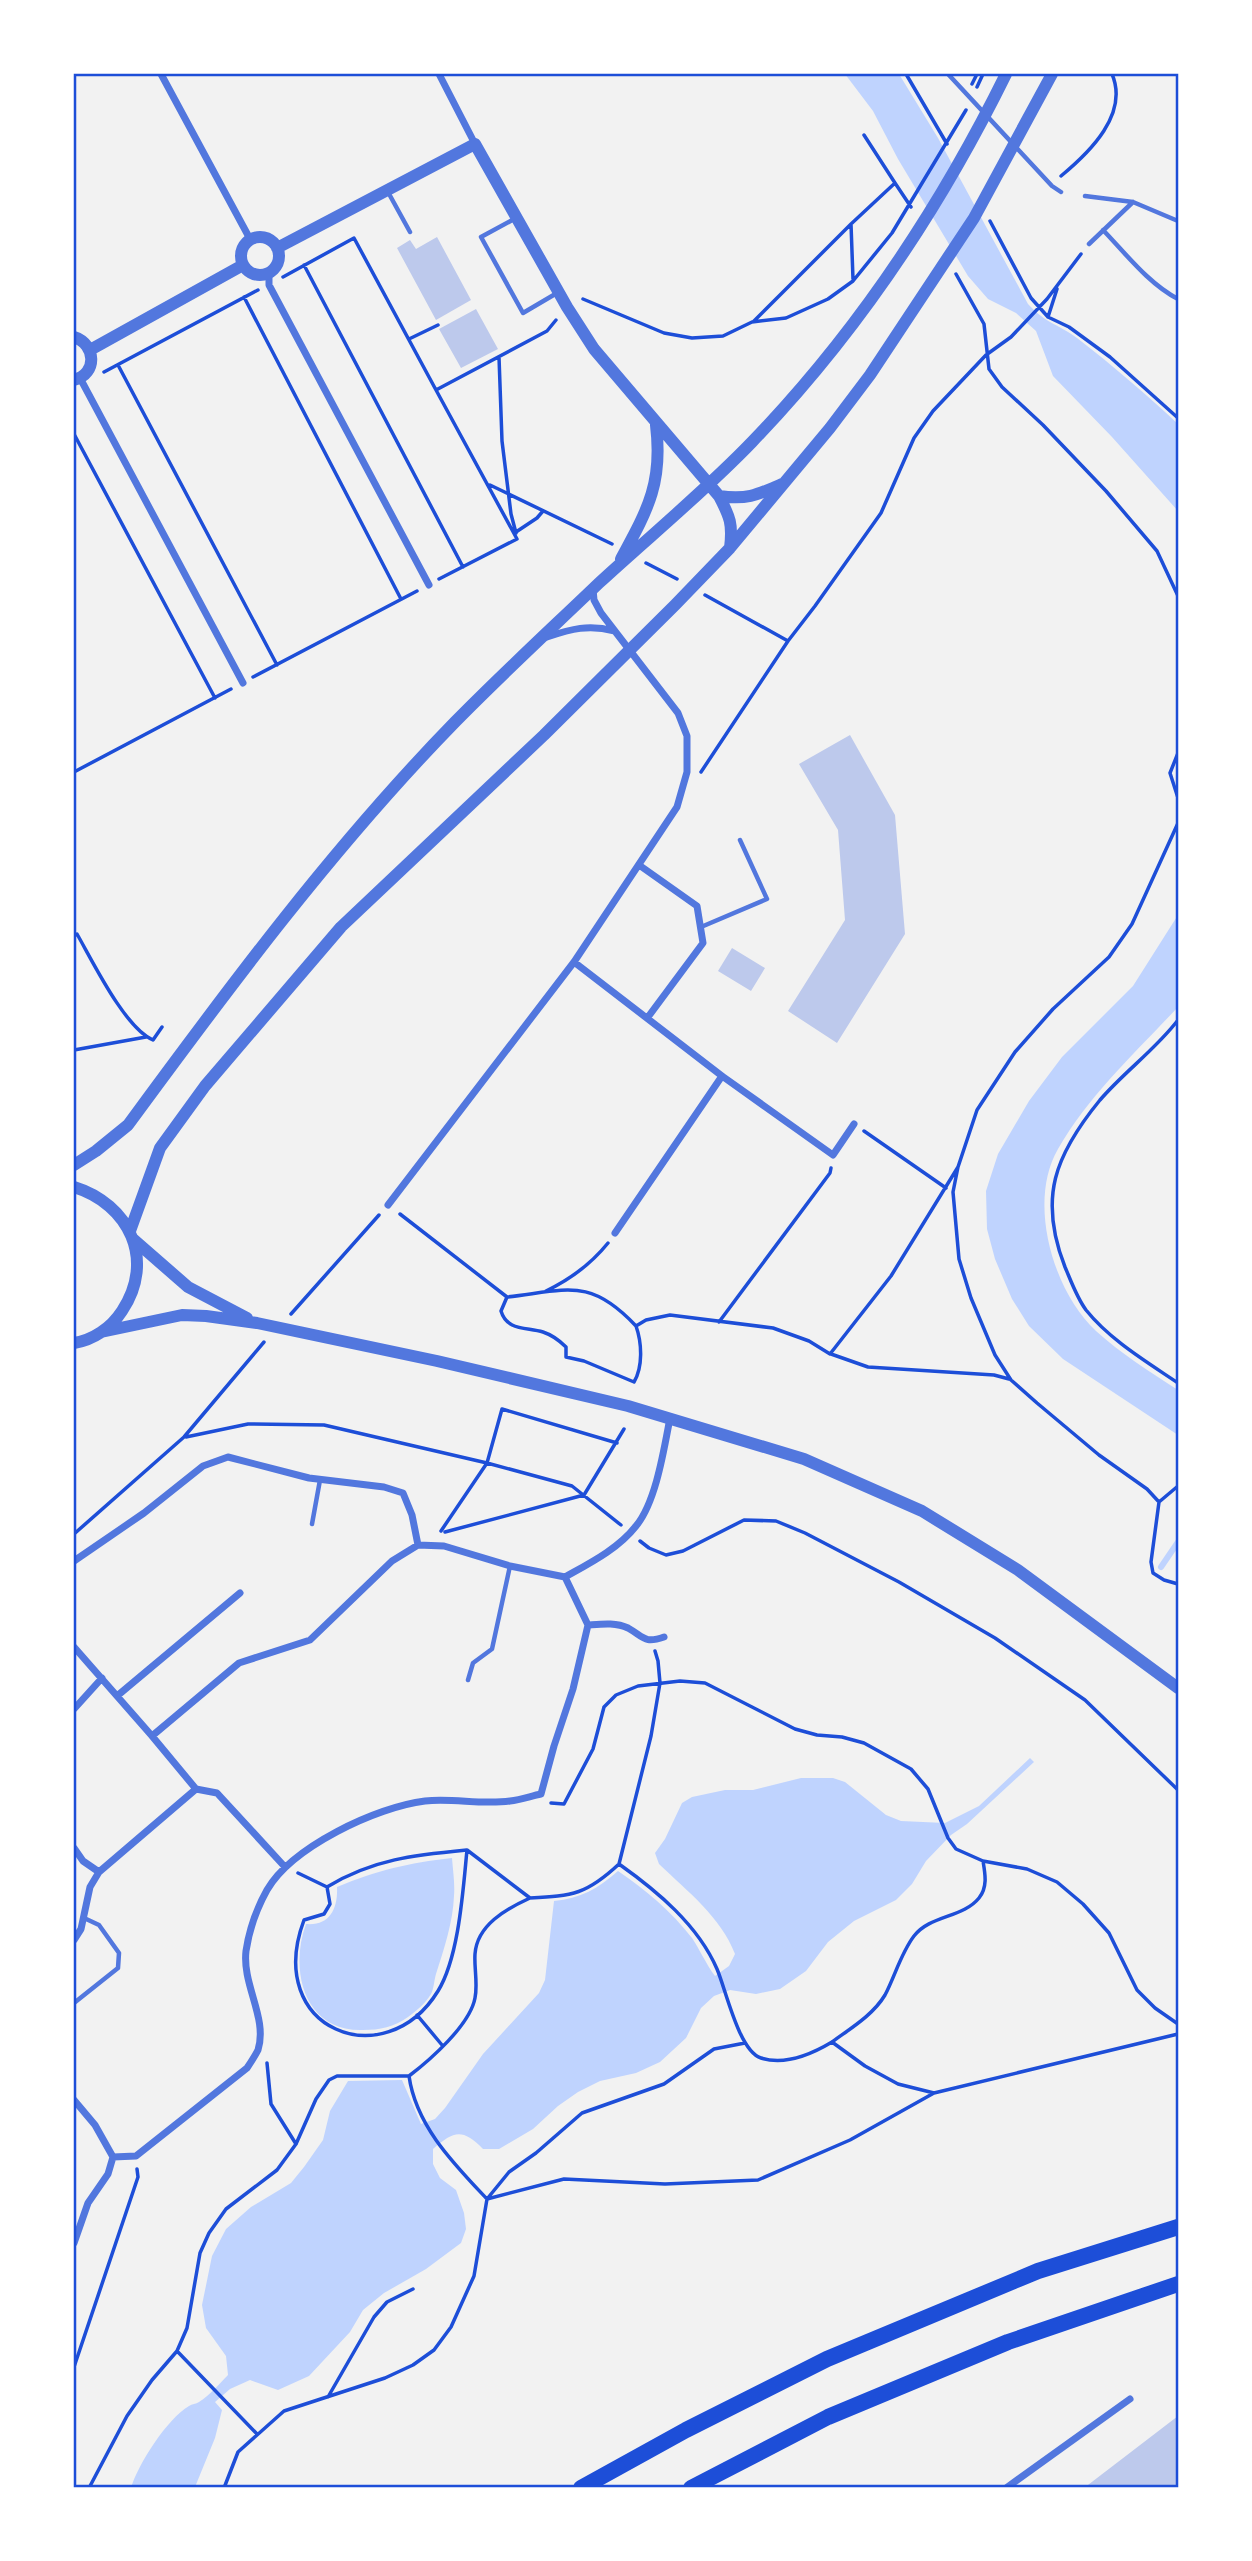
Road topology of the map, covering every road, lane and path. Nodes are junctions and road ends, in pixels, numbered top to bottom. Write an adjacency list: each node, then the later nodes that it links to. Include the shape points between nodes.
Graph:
1 (161, 74): 27 (street)
2 (439, 74): 12 (street)
3 (906, 74): 13 (path)
4 (948, 74): 15 (lane)
5 (983, 74): 9 (path)
6 (1006, 74): 54 (street, via 977,132 893,269 803,386)
7 (1052, 74): 53 (street, via 974,218 846,407)
8 (1112, 74): 15 (path, via 1117,88 1110,121)
9 (974, 93)
10 (970, 103): 34 (path, via 892,233)
11 (863, 135): 14 (path)
12 (475, 145): 16 (street); 21 (street)
13 (948, 145)
14 (895, 183): 20 (path); 24 (path)
15 (1052, 186): 17 (lane)
16 (387, 191): 26 (lane); 29 (street)
17 (1061, 192)
18 (1085, 196): 19 (lane)
19 (1133, 202): 23 (lane); 25 (lane)
20 (916, 215)
21 (517, 217): 36 (street); 36 (lane, via 481,237 523,313)
22 (988, 217): 40 (path, via 1031,298)
23 (1178, 221)
24 (851, 224): 34 (path); 41 (path)
25 (1103, 230): 28 (lane); 38 (lane)
26 (410, 232)
27 (250, 239): 29 (street, via 263,237); 30 (street, via 240,254)
28 (1088, 244): 35 (path)
29 (277, 248): 33 (street, via 277,264)
30 (243, 265): 33 (street, via 254,275); 45 (street)
31 (304, 265): 60 (path)
32 (952, 269): 46 (path, via 984,324)
33 (269, 273): 62 (street, via 269,285)
34 (853, 281): 41 (path, via 805,311)
35 (1058, 284): 40 (path); 46 (path, via 1011,337)
36 (558, 292): 39 (street)
37 (243, 296): 65 (path)
38 (1178, 299)
39 (567, 307): 41 (path, via 579,298 664,333 692,338 723,336); 47 (path, via 547,331); 51 (street, via 594,349)
40 (1048, 317): 50 (path, via 1110,358)
41 (752, 322)
42 (438, 325): 44 (path)
43 (74, 337): 45 (street)
44 (409, 339)
45 (90, 350): 49 (street, via 90,368)
46 (986, 355): 64 (path, via 989,369 1002,387 1107,491 1157,551); 74 (path, via 914,438 881,513 788,641)
47 (499, 356): 57 (path, via 502,441); 58 (path, via 436,390)
48 (118, 365): 69 (path)
49 (77, 379): 70 (street)
50 (1178, 418)
51 (656, 424): 54 (street); 61 (street, via 656,483)
52 (74, 434): 71 (path)
53 (786, 482): 55 (street, via 751,498); 59 (street)
54 (708, 483): 55 (street); 61 (street)
55 (719, 496): 59 (street, via 731,518)
56 (543, 511): 57 (path)
57 (516, 532): 58 (path)
58 (517, 539): 60 (path)
59 (730, 548): 68 (street)
60 (463, 567): 62 (path)
61 (615, 569): 63 (street)
62 (429, 585): 65 (path)
63 (596, 586): 66 (street, via 594,600); 67 (street)
64 (1178, 596)
65 (401, 600): 69 (path)
66 (614, 631): 67 (street, via 577,627); 68 (street)
67 (539, 639): 89 (street, via 444,733 325,868 128,1125)
68 (629, 652): 76 (street, via 678,713 687,736 687,772 677,807); 95 (street, via 332,938 205,1086 160,1148)
69 (277, 665): 70 (path)
70 (243, 682): 71 (path)
71 (215, 698): 73 (path)
72 (1178, 753): 90 (path, via 1170,773 1178,798 1178,823 1132,924 1109,957 1015,1052 977,1110)
73 (74, 772)
74 (698, 777)
75 (740, 840): 77 (lane, via 767,899)
76 (639, 866): 77 (street, via 697,906); 80 (street)
77 (701, 927): 81 (street, via 703,943)
78 (74, 928): 79 (path)
79 (75, 935): 84 (path, via 125,1015)
80 (574, 962): 81 (street); 93 (street)
81 (648, 1017): 86 (street)
82 (1178, 1020): 107 (path, via 1078,1130 1058,1165 1051,1197 1060,1254 1086,1309)
83 (162, 1027): 84 (path, via 153,1040)
84 (146, 1037): 85 (path)
85 (74, 1050)
86 (722, 1076): 88 (street); 94 (street)
87 (854, 1124): 88 (street); 92 (path)
88 (833, 1155): 99 (path, via 830,1174)
89 (74, 1166)
90 (958, 1167): 92 (path); 106 (path, via 953,1192 959,1259 990,1343)
91 (74, 1187): 95 (street, via 93,1193 115,1209)
92 (946, 1188): 104 (path, via 891,1276)
93 (388, 1205): 96 (path); 98 (path)
94 (615, 1233): 97 (path, via 596,1258 565,1282)
95 (132, 1235): 100 (street, via 188,1287); 102 (street, via 138,1259 136,1281 117,1318)
96 (336, 1265)
97 (540, 1293): 98 (path); 101 (path, via 570,1289 597,1294 618,1306)
98 (507, 1297): 101 (path, via 501,1311 513,1327 543,1332 566,1347 566,1357 634,1382 641,1350)
99 (719, 1322): 101 (path, via 670,1315); 104 (path, via 773,1328)
100 (257, 1323): 102 (street, via 181,1315); 108 (street)
101 (636, 1326)
102 (101, 1332): 103 (street)
103 (75, 1344)
104 (830, 1354): 106 (path, via 868,1367)
105 (248, 1359): 110 (path)
106 (1011, 1380): 116 (path)
107 (1178, 1383)
108 (670, 1417): 118 (street, via 657,1483); 133 (street, via 804,1459 922,1511 1018,1570)
109 (624, 1429): 111 (path)
110 (184, 1437): 112 (path, via 248,1424 324,1425); 119 (path)
111 (617, 1443): 112 (path, via 502,1409); 115 (path)
112 (487, 1463): 115 (path, via 572,1486); 115 (path, via 439,1533)
113 (320, 1479): 117 (lane); 120 (street, via 403,1493); 121 (street, via 228,1457 203,1466)
114 (1178, 1486): 116 (path)
115 (584, 1495): 118 (path)
116 (1159, 1502): 124 (path, via 1153,1573)
117 (312, 1524)
118 (630, 1532): 123 (street, via 605,1554); 138 (path, via 666,1555 744,1520 776,1521 805,1533 995,1638 1085,1700)
119 (74, 1534)
120 (418, 1545): 122 (street, via 444,1546); 136 (street, via 392,1561 310,1640 239,1663)
121 (74, 1561)
122 (510, 1566): 123 (street); 131 (lane, via 492,1649 472,1663)
123 (565, 1577): 126 (street)
124 (1178, 1584)
125 (240, 1592): 134 (street)
126 (588, 1625): 128 (street, via 610,1623); 144 (street, via 541,1794 509,1801 426,1801 386,1809 334,1833)
127 (664, 1637): 128 (street)
128 (651, 1640): 132 (path)
129 (74, 1647): 130 (street)
130 (102, 1678): 134 (street); 135 (street)
131 (468, 1680)
132 (660, 1683): 139 (path, via 616,1695 604,1707 586,1766 564,1804); 142 (path, via 705,1684 794,1728 864,1743 911,1769 928,1789 956,1849); 143 (path)
133 (1178, 1688)
134 (117, 1696): 136 (street)
135 (74, 1709)
136 (152, 1736): 137 (street)
137 (196, 1789): 144 (street, via 217,1793); 145 (street)
138 (1178, 1790)
139 (540, 1803)
140 (74, 1848): 145 (street)
141 (467, 1850): 146 (path, via 375,1864); 147 (path); 151 (path, via 452,1956 440,1988)
142 (983, 1861): 152 (path, via 1027,1869 1058,1882 1109,1933 1137,1990); 154 (path, via 985,1885 980,1897 914,1935 873,2011)
143 (619, 1864): 147 (path, via 581,1892); 155 (path, via 653,1888 678,1914 716,1966)
144 (285, 1867): 146 (path); 157 (street, via 267,1890 246,1952 248,1986 261,2026)
145 (99, 1872): 148 (street, via 90,1887)
146 (327, 1886): 151 (path, via 330,1904 324,1914 304,1920 294,1957 301,1995 312,2013 325,2025 369,2035 389,2032)
147 (530, 1898): 156 (path, via 509,1908 478,1939 475,1999 464,2022)
148 (84, 1918): 149 (street); 150 (lane, via 99,1925 119,1953 118,1968)
149 (74, 1940)
150 (74, 2003)
151 (417, 2015): 156 (path)
152 (1178, 2024)
153 (1178, 2034): 159 (path)
154 (832, 2042): 155 (path, via 810,2055 785,2060 760,2058); 159 (path, via 898,2084)
155 (745, 2043): 164 (path, via 714,2049 664,2084 582,2113 509,2172)
156 (442, 2045): 158 (path)
157 (258, 2049): 161 (path, via 268,2065 271,2104); 162 (street, via 247,2068)
158 (409, 2076): 161 (path, via 337,2076 329,2080); 164 (path, via 411,2092 440,2146)
159 (934, 2093): 164 (path, via 850,2140 758,2180 665,2184 564,2179)
160 (74, 2100): 163 (street, via 95,2124)
161 (296, 2144): 169 (path, via 276,2170 226,2209 209,2234 197,2262 187,2328)
162 (136, 2156): 163 (street); 170 (path, via 138,2177)
163 (113, 2157): 166 (street, via 108,2174 88,2203)
164 (487, 2199): 171 (path, via 474,2276 451,2327 434,2350 385,2378)
165 (1178, 2227): 176 (highway, via 1038,2272 827,2358)
166 (74, 2243)
167 (1178, 2284): 177 (highway, via 1008,2342 841,2411)
168 (413, 2288): 171 (path, via 387,2302 374,2317)
169 (177, 2351): 173 (path); 174 (path, via 127,2416)
170 (74, 2367)
171 (328, 2397): 173 (path, via 284,2411)
172 (1130, 2399): 178 (street)
173 (257, 2434): 175 (path, via 238,2452)
174 (89, 2487)
175 (224, 2487)
176 (581, 2487)
177 (691, 2487)
178 (1006, 2487)

